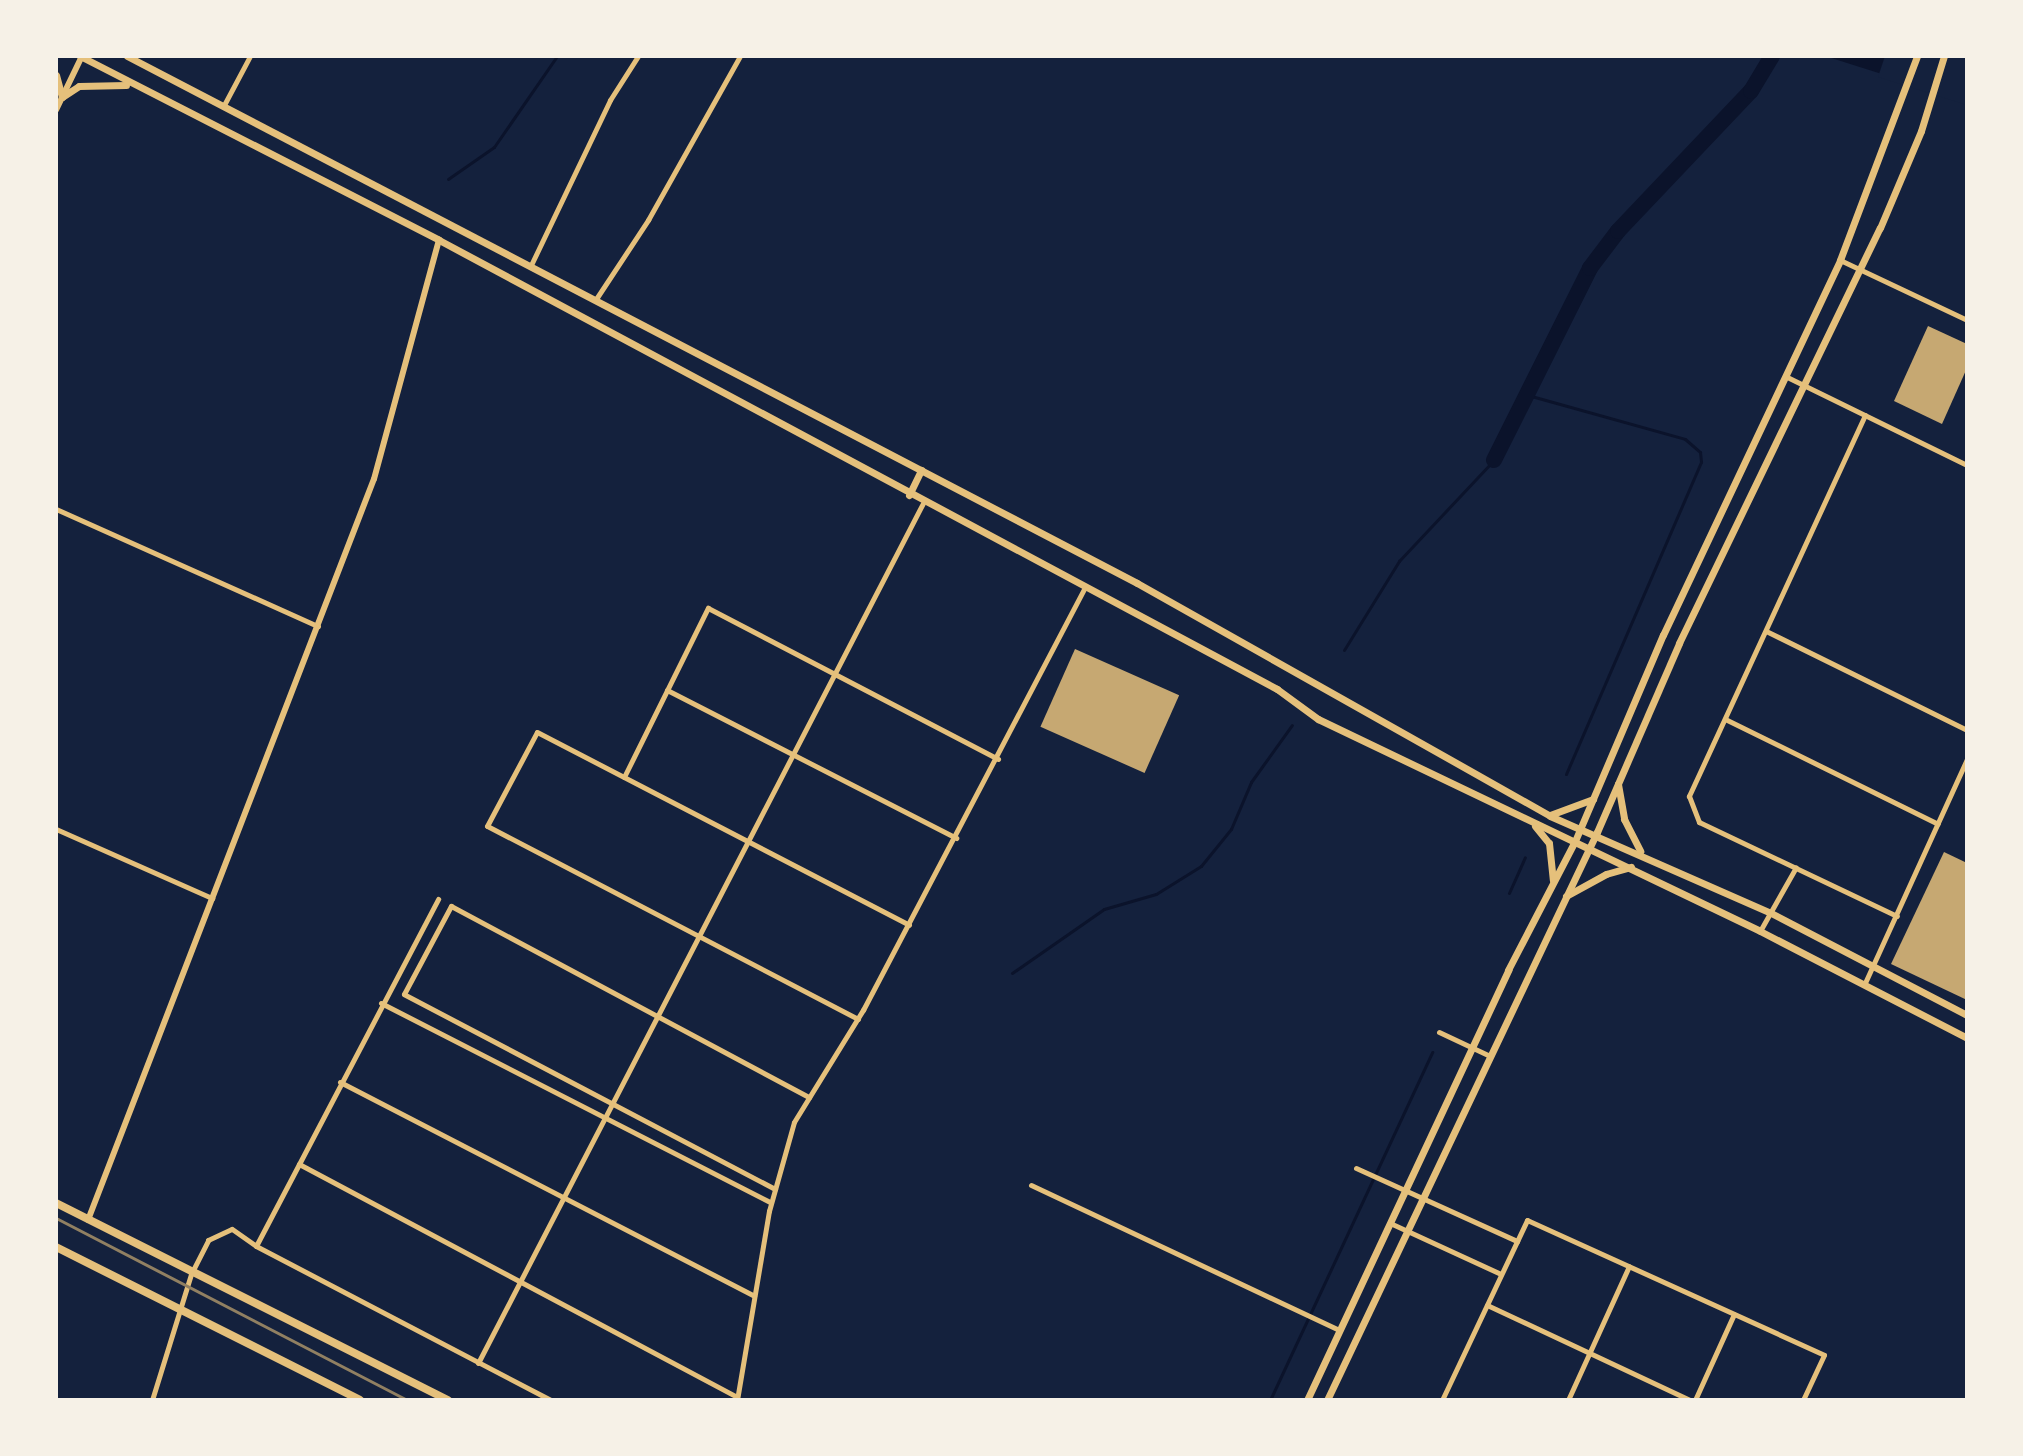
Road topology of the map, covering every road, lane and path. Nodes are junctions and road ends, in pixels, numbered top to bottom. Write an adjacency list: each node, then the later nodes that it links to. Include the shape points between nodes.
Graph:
1 (81, 56): 9 (main road); 10 (street)
2 (127, 56): 11 (main road)
3 (250, 56): 11 (street)
4 (638, 56): 15 (street, via 610,100)
5 (740, 56): 17 (street, via 648,220)
6 (1917, 56): 14 (main road)
7 (1944, 56): 16 (main road, via 1921,131 1880,228)
8 (56, 75): 10 (main road)
9 (130, 85): 10 (main road, via 79,86); 13 (main road)
10 (62, 97): 12 (street)
11 (224, 105): 15 (main road)
12 (56, 110)
13 (439, 240): 24 (main road); 28 (street, via 374,479)
14 (1840, 260): 16 (street); 19 (main road)
15 (531, 265): 17 (main road)
16 (1857, 267): 18 (street); 20 (main road)
17 (596, 299): 23 (main road)
18 (1967, 320)
19 (1785, 376): 20 (street); 39 (main road)
20 (1802, 384): 21 (street); 38 (main road)
21 (1865, 415): 22 (street); 29 (street)
22 (1967, 465)
23 (921, 470): 24 (main road); 40 (main road, via 1137,583)
24 (909, 495): 25 (main road)
25 (923, 503): 27 (main road); 30 (street)
26 (56, 509): 28 (street)
27 (1085, 588): 35 (street); 41 (main road, via 1277,689 1318,719)
28 (320, 627): 55 (street)
29 (1766, 631): 32 (street); 33 (street)
30 (833, 673): 31 (street, via 708,608); 34 (street); 35 (street)
31 (667, 690): 34 (street); 37 (street)
32 (1725, 719): 42 (street); 52 (street, via 1689,796 1699,822)
33 (1967, 730)
34 (791, 752): 46 (street); 47 (street)
35 (998, 759): 46 (street)
36 (1967, 759): 42 (street)
37 (624, 777): 47 (street); 61 (street, via 537,732 487,826)
38 (1618, 783): 45 (main road); 50 (main road, via 1624,819)
39 (1593, 799): 40 (main road); 43 (main road)
40 (1550, 816): 43 (main road)
41 (1533, 824): 48 (main road); 53 (main road, via 1549,843)
42 (1938, 824): 58 (street)
43 (1581, 828): 45 (main road); 48 (main road)
44 (56, 829): 55 (street)
45 (1597, 832): 49 (main road); 50 (main road)
46 (956, 838): 59 (street)
47 (746, 840): 59 (street); 61 (street)
48 (1575, 841): 49 (main road); 53 (main road)
49 (1589, 847): 51 (main road); 54 (main road)
50 (1642, 853): 57 (main road)
51 (1631, 867): 54 (main road, via 1590,881); 60 (main road)
52 (1796, 867): 57 (street); 58 (street)
53 (1554, 882): 70 (main road)
54 (1564, 898): 71 (main road)
55 (215, 899): 85 (street)
56 (438, 899): 64 (street)
57 (1771, 913): 60 (street); 62 (main road)
58 (1897, 916): 62 (street)
59 (909, 925): 67 (street)
60 (1760, 931): 63 (main road)
61 (701, 936): 65 (street); 67 (street)
62 (1873, 966): 63 (street); 66 (main road)
63 (1864, 985): 69 (main road)
64 (381, 1003): 72 (street); 75 (street)
65 (659, 1014): 73 (street); 74 (street); 74 (street, via 451,906 404,994)
66 (1967, 1015)
67 (858, 1019): 73 (street)
68 (1439, 1032): 70 (street)
69 (1967, 1038)
70 (1472, 1047): 71 (street); 80 (main road)
71 (1488, 1055): 81 (main road)
72 (340, 1082): 76 (street); 82 (street)
73 (809, 1097): 79 (street, via 794,1122)
74 (612, 1105): 75 (street); 79 (street)
75 (605, 1117): 82 (street); 84 (street)
76 (299, 1164): 89 (street); 94 (street)
77 (1356, 1168): 80 (street)
78 (1031, 1185): 99 (street)
79 (775, 1189): 84 (street)
80 (1405, 1190): 81 (street); 86 (main road)
81 (1422, 1198): 87 (main road); 88 (street)
82 (562, 1199): 94 (street); 95 (street)
83 (56, 1203): 85 (main road)
84 (771, 1203): 95 (street)
85 (88, 1220): 92 (main road)
86 (1390, 1223): 87 (street); 99 (main road)
87 (1406, 1231): 93 (street); 108 (main road)
88 (1517, 1241): 91 (street, via 1527,1220); 93 (street)
89 (256, 1246): 92 (street, via 232,1229 217,1232); 101 (street)
90 (56, 1247): 97 (main road)
91 (1629, 1266): 98 (street); 100 (street)
92 (191, 1274): 97 (street); 105 (main road)
93 (1501, 1274): 96 (street)
94 (520, 1281): 101 (street); 102 (street)
95 (754, 1296): 102 (street)
96 (1487, 1305): 100 (street); 109 (street)
97 (182, 1314): 103 (street); 104 (main road)
98 (1734, 1314): 111 (street); 112 (street, via 1824,1355)
99 (1339, 1330): 107 (main road)
100 (1589, 1354): 110 (street); 111 (street)
101 (478, 1363): 106 (street)
102 (737, 1398)
103 (152, 1400)
104 (360, 1400)
105 (448, 1400)
106 (550, 1400)
107 (1307, 1400)
108 (1327, 1400)
109 (1442, 1400)
110 (1568, 1400)
111 (1693, 1400)
112 (1803, 1400)

